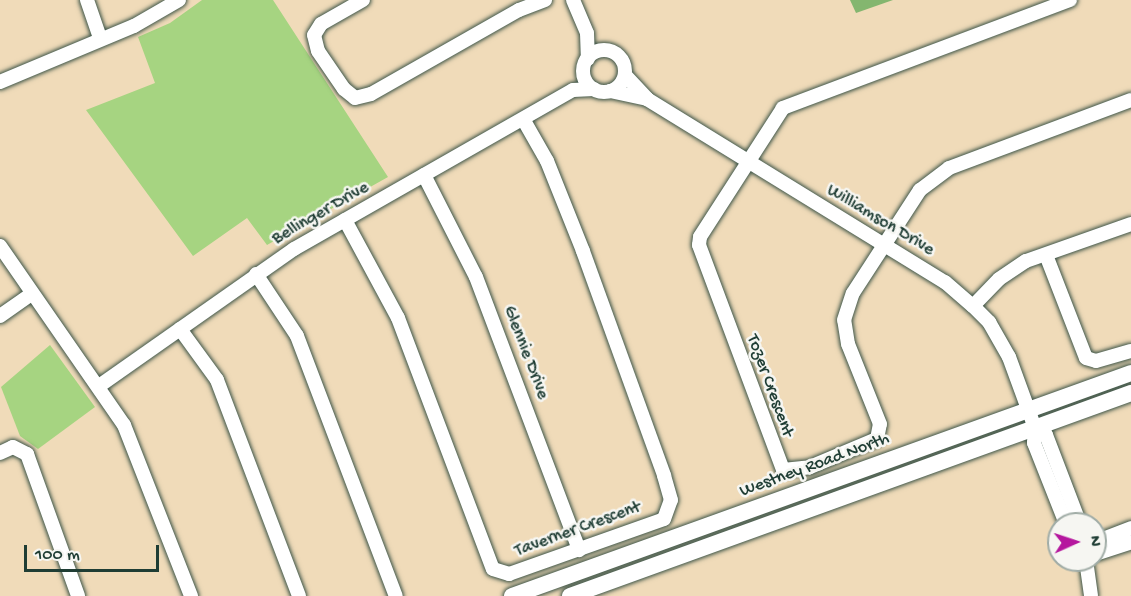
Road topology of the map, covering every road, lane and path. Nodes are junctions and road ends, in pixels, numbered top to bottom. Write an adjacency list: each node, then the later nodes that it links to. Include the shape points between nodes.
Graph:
1 (87, 0): 8 (street)
2 (179, 0): 8 (street, via 134,26)
3 (363, 0): 4 (street, via 321,24 314,35 318,51 344,89 355,98 371,94 519,10)
4 (546, 0)
5 (573, 0): 7 (street)
6 (1070, 0): 19 (street, via 800,99 783,108)
7 (586, 33): 9 (street); 10 (street)
8 (100, 38): 12 (street)
9 (606, 50): 10 (street); 11 (street, via 621,59)
10 (586, 65): 13 (street); 14 (street, Bellinger Drive)
11 (625, 75): 15 (street, via 619,86); 16 (street, Williamson Drive)
12 (0, 82)
13 (594, 89): 14 (street, Bellinger Drive); 15 (street)
14 (573, 90): 18 (street, Bellinger Drive)
15 (610, 91): 16 (street, Williamson Drive)
16 (647, 99): 19 (street, Williamson Drive)
17 (1131, 99): 24 (street, via 941,173 909,203)
18 (523, 119): 20 (street, Bellinger Drive); 43 (street, Taverner Crescent, via 547,161 583,251 671,500 664,519)
19 (747, 162): 24 (street, Williamson Drive); 24 (street, Tozer Crescent, via 699,245 783,470 801,469 870,445 880,434 848,344 844,320 853,293)
20 (424, 175): 21 (street, Bellinger Drive); 43 (street, Glennie Drive, via 476,277)
21 (345, 220): 26 (street, Bellinger Drive); 43 (street, Taverner Crescent, via 398,318 488,564 500,574 509,574)
22 (1131, 224): 25 (street)
23 (0, 246): 27 (street)
24 (885, 246): 28 (street, Williamson Drive, via 945,282)
25 (1046, 255): 28 (street, via 1007,272); 31 (street, via 1086,358 1096,361)
26 (256, 274): 30 (street, Bellinger Drive); 49 (street, via 297,336)
27 (32, 294): 29 (street); 33 (street)
28 (973, 306): 35 (street, Williamson Drive, via 999,337)
29 (0, 316)
30 (180, 329): 33 (street, Bellinger Drive); 48 (street, via 217,380)
31 (1131, 351)
32 (1131, 373): 35 (main road, Westney Road North)
33 (99, 386): 47 (street, via 134,447)
34 (1131, 393): 36 (main road)
35 (1029, 410): 36 (street, Williamson Drive); 50 (main road, Westney Road North)
36 (1035, 428): 38 (street, via 1034,443); 39 (street, via 1046,435); 51 (main road)
37 (0, 453): 46 (street, via 13,447 27,454)
38 (1061, 512)
39 (1075, 512)
40 (1131, 528): 41 (street)
41 (1107, 537)
42 (1131, 542): 44 (street)
43 (579, 550)
44 (1107, 550)
45 (1088, 572): 52 (street)
46 (78, 596)
47 (191, 596)
48 (299, 596)
49 (396, 596)
50 (512, 596)
51 (570, 596)
52 (1091, 596)

